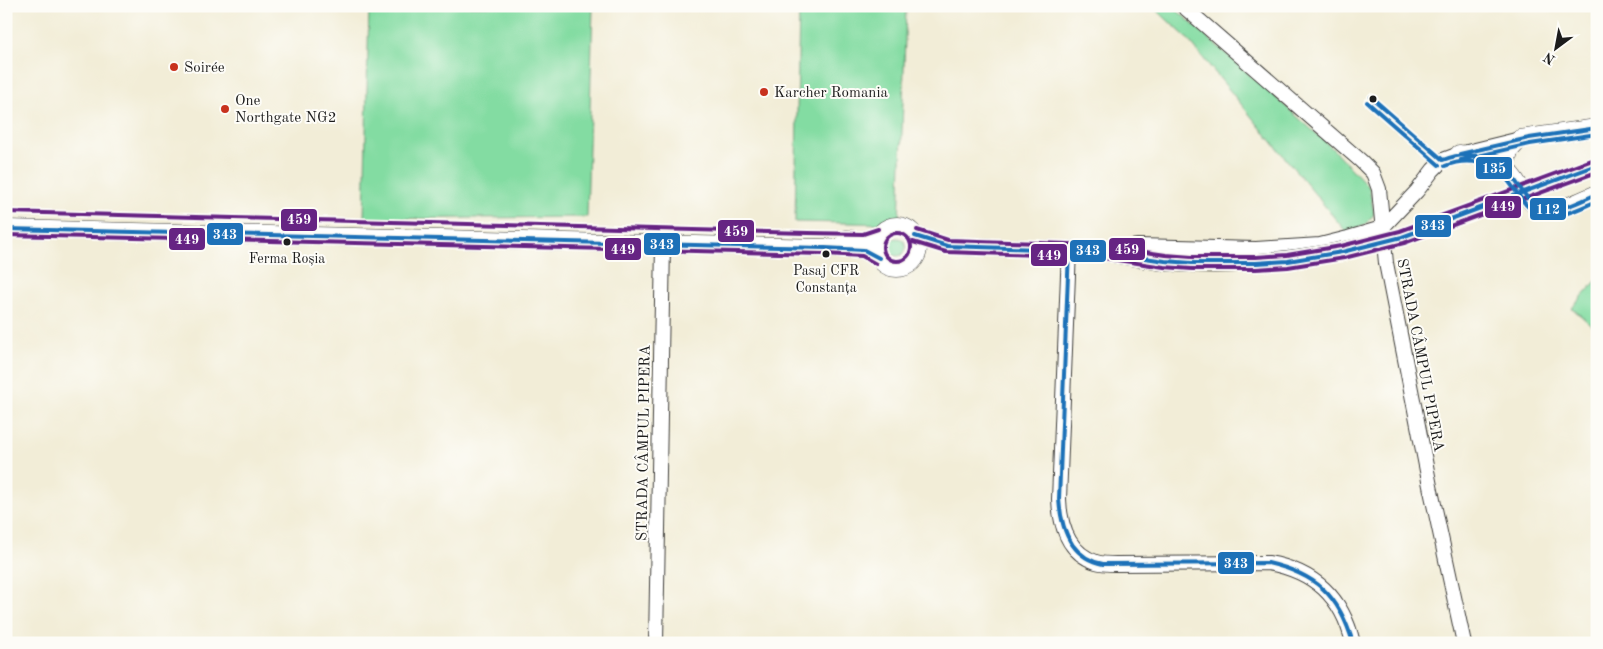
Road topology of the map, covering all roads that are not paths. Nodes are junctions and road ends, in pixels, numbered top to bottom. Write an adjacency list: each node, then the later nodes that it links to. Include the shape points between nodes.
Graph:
1 (1183, 6): 9 (street, STRADA CÂMPUL PIPERA, via 1368,166 1379,189)
2 (1597, 128): 3 (main road)
3 (1520, 140): 4 (street); 6 (main road, via 1509,151)
4 (1459, 154): 6 (main road, via 1482,157); 9 (street, via 1436,166)
5 (1597, 165): 15 (main road, bridge, via 1402,237 1316,256 1256,263 1192,263)
6 (1505, 168): 7 (main road, via 1532,204 1542,208 1559,208)
7 (1597, 194)
8 (6, 218): 11 (main road, via 808,239 864,240)
9 (1382, 228): 15 (street, via 1320,245 1256,249 1138,246); 19 (street, STRADA CÂMPUL PIPERA, via 1428,476)
10 (6, 229): 12 (main road)
11 (880, 235): 13 (main road, via 895,226 906,228); 16 (main road, via 876,246)
12 (664, 244): 16 (main road, via 864,250); 17 (street, STRADA CÂMPUL PIPERA)
13 (916, 245): 14 (main road); 16 (main road, via 910,263 899,268 888,266)
14 (1069, 250): 15 (main road); 18 (street, via 1059,499 1064,532 1071,544 1096,562 1268,563 1285,566 1317,581 1331,594)
15 (1098, 251)
16 (879, 258)
17 (656, 643)
18 (1354, 643)
19 (1464, 643)

